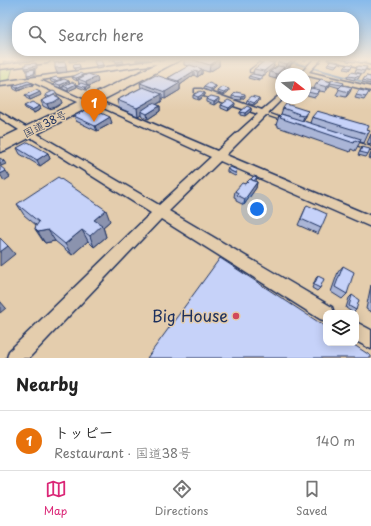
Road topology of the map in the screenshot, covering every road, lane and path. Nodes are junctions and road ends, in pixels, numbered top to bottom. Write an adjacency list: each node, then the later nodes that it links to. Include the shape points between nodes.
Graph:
1 (38, 76): 4 (street)
2 (144, 76): 9 (highway, 国道38号)
3 (311, 76): 6 (street)
4 (34, 80): 5 (street); 9 (street)
5 (0, 84)
6 (371, 89)
7 (198, 91): 10 (street)
8 (275, 102): 10 (street)
9 (89, 103): 13 (highway, 国道38号); 17 (street)
10 (264, 113): 12 (lane); 17 (street)
11 (0, 114): 13 (street)
12 (292, 122)
13 (29, 132): 15 (highway, 国道38号); 18 (street)
14 (350, 141): 16 (lane)
15 (0, 146)
16 (371, 148)
17 (220, 156): 18 (street); 19 (street)
18 (160, 212): 20 (street); 23 (street)
19 (371, 222)
20 (323, 311)
21 (359, 333): 22 (street)
22 (371, 340)
23 (16, 358)

